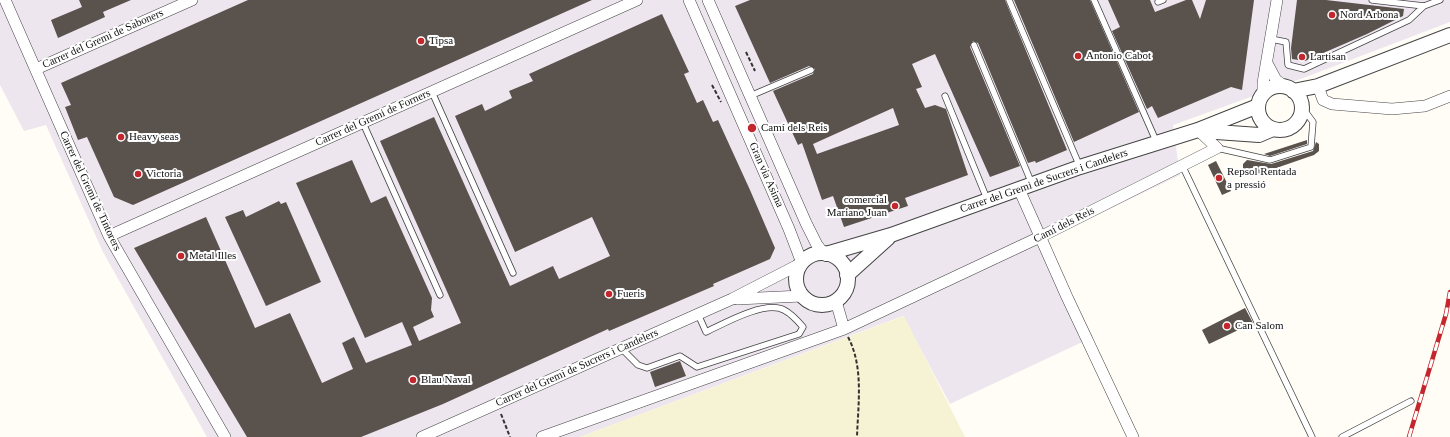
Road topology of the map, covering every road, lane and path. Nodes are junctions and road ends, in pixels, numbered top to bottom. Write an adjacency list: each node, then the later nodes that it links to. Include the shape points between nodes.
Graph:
1 (5, 0): 17 (street, Carrer del Gremi de Tintorers)
2 (192, 0): 17 (street, Carrer del Gremi de Saboners)
3 (637, 0): 23 (street, Carrer del Gremi de Forners)
4 (689, 0): 43 (street, Gran via Asima, via 790,229)
5 (708, 0): 24 (street, Gran via Asima)
6 (1009, 0): 36 (lane)
7 (1094, 0): 33 (lane)
8 (1277, 0): 13 (street)
9 (1372, 0): 11 (lane)
10 (1440, 0): 11 (lane)
11 (1424, 6): 13 (lane, via 1409,20 1304,70 1288,65 1286,42)
12 (1450, 35): 21 (street)
13 (1271, 39): 16 (street)
14 (974, 45): 37 (lane)
15 (746, 52): 19 (path)
16 (1267, 63): 22 (street, via 1276,80); 27 (street)
17 (36, 68): 40 (street, Carrer del Gremi de Tintorers)
18 (811, 70): 24 (lane)
19 (755, 71)
20 (712, 85): 28 (path)
21 (1318, 86): 22 (street); 26 (street, via 1323,100 1332,104 1392,109 1425,106); 29 (street)
22 (1290, 89): 27 (street, via 1274,87); 29 (street, via 1298,95)
23 (432, 92): 30 (street, Carrer del Gremi de Forners); 44 (lane)
24 (750, 96): 42 (street, Gran via Asima, via 806,223 817,245)
25 (945, 96): 38 (lane)
26 (1450, 96)
27 (1261, 100): 31 (street, via 1261,120); 32 (street, Carrer del Gremi de Sucrers i Candelers)
28 (721, 102)
29 (1301, 105): 31 (street, via 1299,120 1294,126 1287,129); 34 (lane, via 1313,122 1311,147 1270,160)
30 (363, 123): 40 (street, Carrer del Gremi de Forners); 46 (lane)
31 (1272, 129): 32 (street, Carrer del Gremi de Sucrers i Candelers, via 1259,134)
32 (1198, 130): 33 (street, Carrer del Gremi de Sucrers i Candelers); 34 (street)
33 (1157, 143): 36 (street, Carrer del Gremi de Sucrers i Candelers)
34 (1217, 148): 35 (street, Camí dels Reis)
35 (1182, 165): 41 (street, Camí dels Reis); 61 (lane)
36 (1080, 167): 37 (street, Carrer del Gremi de Sucrers i Candelers)
37 (1026, 186): 38 (street, Carrer del Gremi de Sucrers i Candelers); 41 (street)
38 (988, 200): 39 (street, Carrer del Gremi de Sucrers i Candelers)
39 (892, 235): 42 (street, Carrer del Gremi de Sucrers i Candelers); 45 (street)
40 (109, 236): 55 (street, Carrer del Gremi de Tintorers)
41 (1040, 237): 51 (street, Camí dels Reis); 60 (street)
42 (825, 254): 43 (street, via 812,256); 45 (street, via 840,261)
43 (801, 264): 47 (street, via 796,280); 48 (street, Carrer del Gremi de Sucrers i Candelers)
44 (513, 273)
45 (847, 275): 49 (street, via 846,290)
46 (440, 295)
47 (802, 296): 48 (street, Carrer del Gremi de Sucrers i Candelers); 49 (street, via 807,301 822,306)
48 (732, 299): 50 (street, Carrer del Gremi de Sucrers i Candelers)
49 (836, 301): 51 (street)
50 (698, 314): 52 (street, Carrer del Gremi de Sucrers i Candelers); 52 (lane, via 706,332 743,314 763,309 783,309 796,318 803,327 799,334 697,367 680,356 647,368 638,365)
51 (844, 329): 58 (street, Camí dels Reis); 59 (path, via 850,341 858,376)
52 (621, 348): 54 (street, Carrer del Gremi de Sucrers i Candelers)
53 (1411, 401): 62 (lane)
54 (497, 403): 56 (street, Carrer del Gremi de Sucrers i Candelers); 57 (path)
55 (225, 437)
56 (422, 437)
57 (510, 437)
58 (542, 437)
59 (857, 437)
60 (1133, 437)
61 (1312, 437)
62 (1342, 437)

